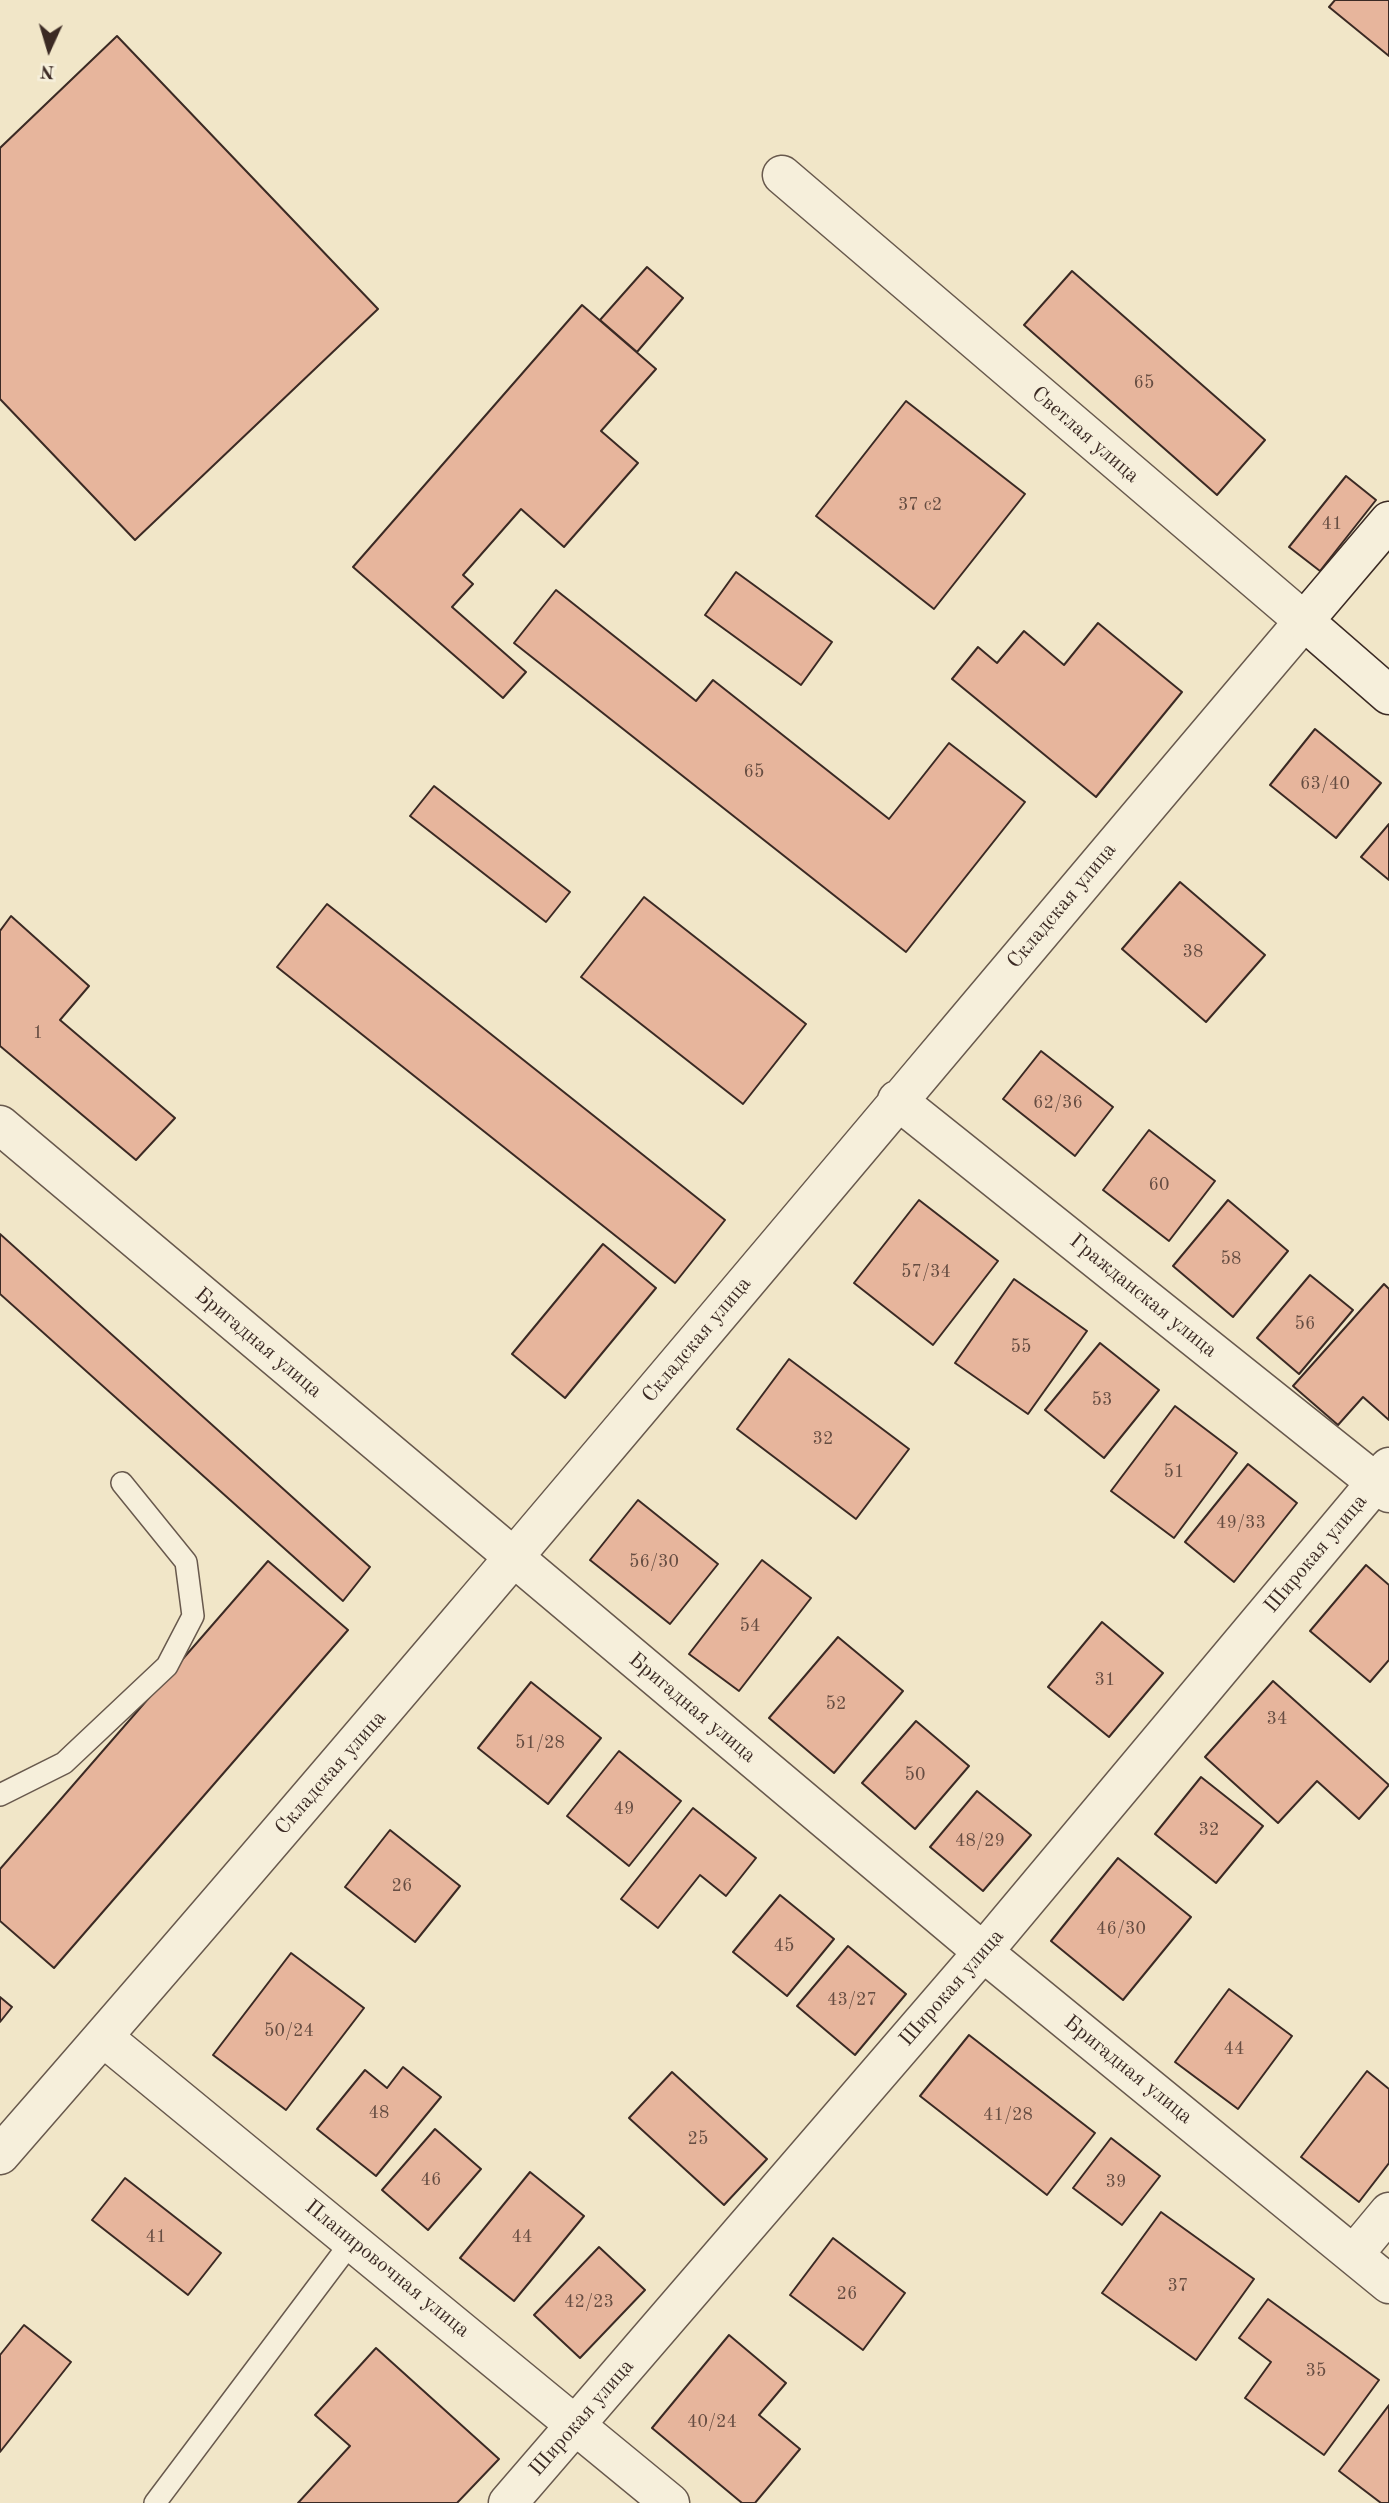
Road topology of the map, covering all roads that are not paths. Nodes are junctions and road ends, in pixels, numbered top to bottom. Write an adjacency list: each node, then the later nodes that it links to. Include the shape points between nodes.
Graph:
1 (782, 175): 3 (street, Светлая улица)
2 (1389, 521): 3 (street, Складская улица)
3 (1304, 621): 4 (street, Светлая улица); 5 (street, Складская улица)
4 (1389, 695)
5 (897, 1100): 7 (street, Гражданская улица); 9 (street, Складская улица)
6 (0, 1125): 9 (street, Бригадная улица)
7 (1385, 1481): 11 (street, Широкая улица)
8 (122, 1483): 10 (lane, via 186,1562 193,1616 167,1666 64,1763)
9 (515, 1559): 11 (street, Бригадная улица); 12 (street, Складская улица)
10 (0, 1795)
11 (984, 1952): 16 (street, Бригадная улица); 18 (street, Широкая улица)
12 (103, 2037): 13 (street, Складская улица); 15 (street, Планировочная улица)
13 (0, 2155)
14 (1389, 2212): 16 (street)
15 (352, 2241): 18 (street, Планировочная улица); 19 (lane)
16 (1354, 2254): 17 (street, Бригадная улица)
17 (1389, 2284)
18 (576, 2424): 20 (street, Широкая улица); 21 (street, Планировочная улица)
19 (155, 2503)
20 (508, 2503)
21 (670, 2503)

